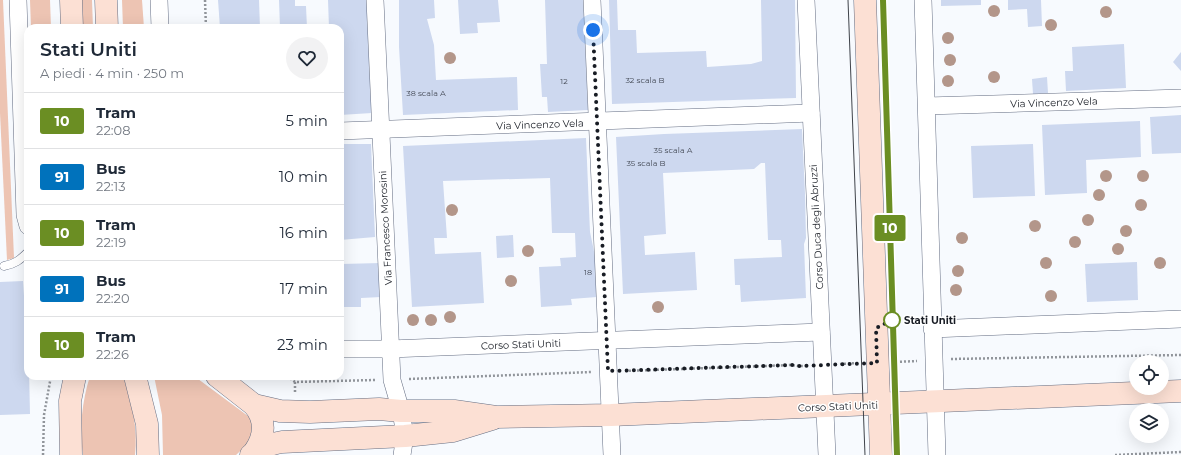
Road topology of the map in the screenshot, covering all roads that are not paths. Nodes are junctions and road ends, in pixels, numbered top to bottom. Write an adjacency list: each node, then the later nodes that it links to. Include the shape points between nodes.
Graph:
1 (18, 0): 19 (street)
2 (71, 0): 10 (main road)
3 (106, 0): 11 (main road)
4 (159, 0): 12 (street)
5 (375, 0): 17 (street, Via Francesco Morosini)
6 (592, 0): 16 (street)
7 (806, 0): 15 (street, Corso Duca degli Abruzzi)
8 (865, 0): 34 (main road)
9 (923, 0): 14 (street)
10 (72, 24)
11 (107, 24)
12 (160, 24)
13 (1181, 98): 14 (street, Via Vincenzo Vela)
14 (927, 106): 23 (street)
15 (811, 113): 16 (street, Via Vincenzo Vela); 24 (street, Corso Duca degli Abruzzi)
16 (597, 122): 17 (street, Via Vincenzo Vela); 25 (street)
17 (380, 130): 18 (street, Via Vincenzo Vela); 27 (street, Via Francesco Morosini)
18 (344, 131)
19 (24, 184)
20 (24, 256): 21 (lane, via 14,264)
21 (4, 266)
22 (1181, 319): 23 (street)
23 (932, 329): 32 (street)
24 (821, 332): 25 (street, Corso Stati Uniti); 35 (street, Corso Duca degli Abruzzi)
25 (607, 340): 27 (street, Corso Stati Uniti); 37 (street)
26 (344, 349): 27 (street, Corso Stati Uniti)
27 (390, 349): 36 (street, Via Francesco Morosini, via 392,380)
28 (74, 380): 41 (main road, via 70,401)
29 (136, 380): 42 (main road, via 147,424)
30 (222, 380): 33 (main road, Corso Stati Uniti)
31 (1181, 391): 32 (main road, Corso Stati Uniti)
32 (935, 402): 34 (main road, Corso Stati Uniti); 46 (street)
33 (254, 404): 36 (main road, Corso Stati Uniti, via 280,411); 40 (main road, via 263,429 262,439)
34 (879, 404): 35 (main road, Corso Stati Uniti); 45 (main road)
35 (824, 406): 37 (main road, Corso Stati Uniti); 44 (street, Corso Duca degli Abruzzi)
36 (401, 411): 38 (main road, Corso Stati Uniti, via 454,411); 39 (street, Via Francesco Morosini)
37 (611, 415): 38 (main road, Corso Stati Uniti); 43 (street)
38 (496, 418): 39 (main road, Corso Stati Uniti)
39 (403, 445): 40 (main road, Corso Stati Uniti, via 282,442)
40 (253, 453)
41 (71, 455)
42 (148, 455)
43 (612, 455)
44 (827, 455)
45 (881, 455)
46 (937, 455)

